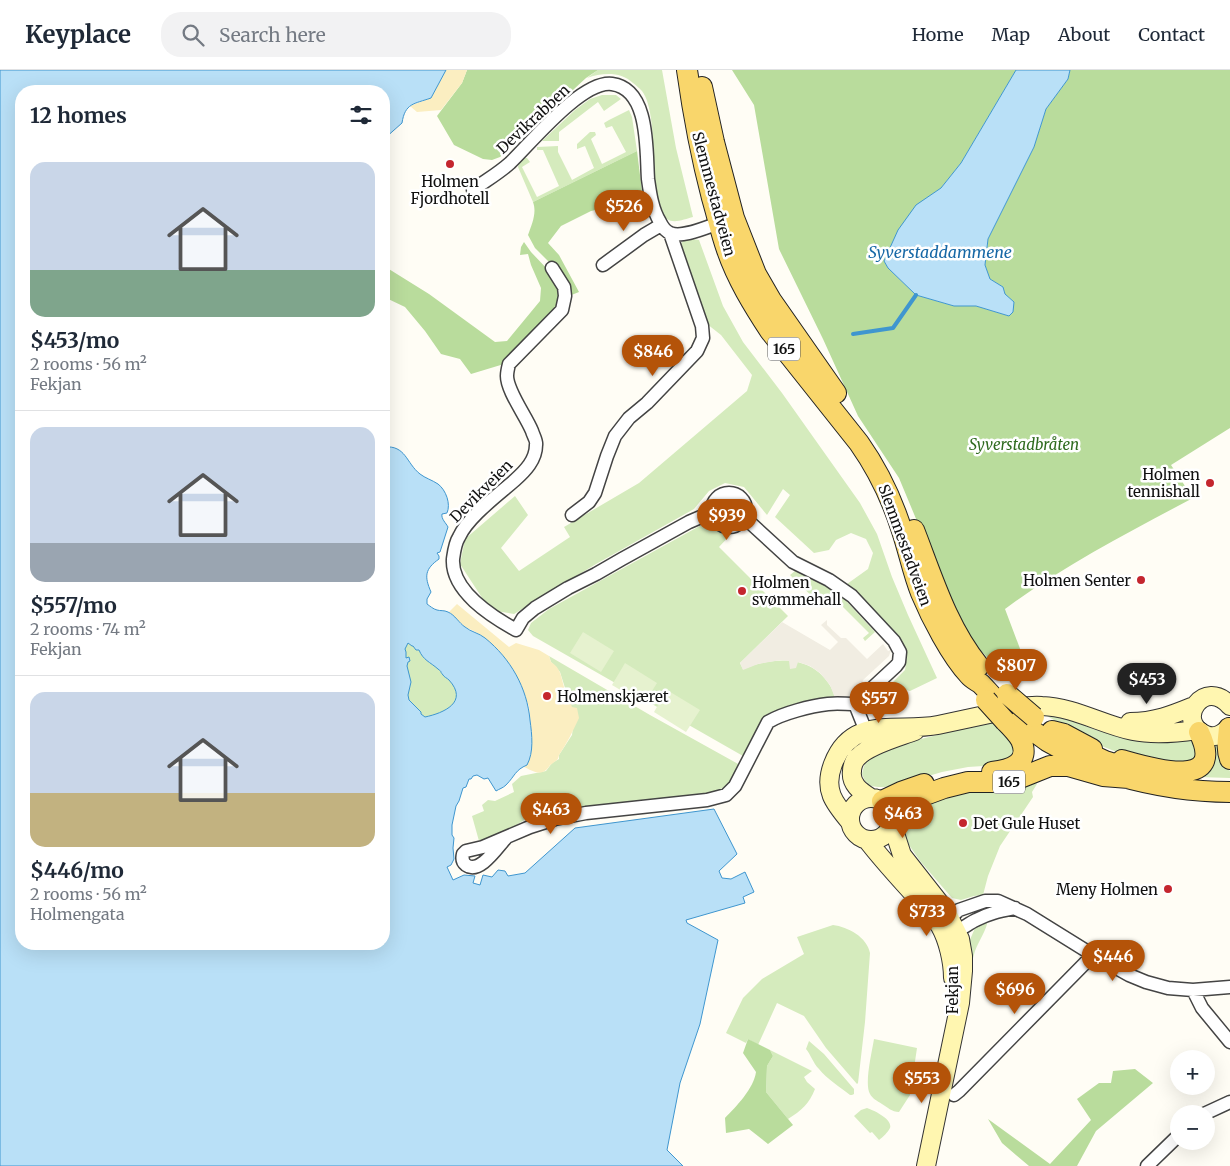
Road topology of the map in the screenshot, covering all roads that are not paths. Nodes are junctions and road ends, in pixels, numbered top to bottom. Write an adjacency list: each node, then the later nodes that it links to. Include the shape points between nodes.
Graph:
1 (687, 70): 4 (main road, Slemmestadveien / 165, via 697,134)
2 (700, 70): 4 (main road, Slemmestadveien / 165)
3 (473, 190): 5 (street, Devikrabben, via 508,164 578,97 604,84 613,84 630,91 642,115 652,204)
4 (726, 221): 5 (street, via 679,234); 11 (main road, Slemmestadveien / 165, via 770,300 891,475 940,597 972,657 991,679); 11 (main road, Slemmestadveien / 165, via 727,250 743,286 787,353 859,443 880,476 899,521 921,593 947,644 970,677)
5 (666, 229): 6 (street, via 644,234); 8 (street, Devikrabben, via 702,326 703,338 698,350 615,436 596,493)
6 (603, 265)
7 (552, 268): 9 (street, Devikveien, via 564,287 562,310 509,364 507,375 508,385 537,444 533,458 525,471 470,521 459,537 453,566 457,580 470,597 516,630 523,618 535,608 568,588 689,522)
8 (572, 515)
9 (713, 516): 10 (street, via 726,527 737,526); 10 (street, via 715,499 731,492 745,502)
10 (745, 518): 13 (street, via 794,562 852,596 894,641 900,652 899,662)
11 (996, 697): 15 (main road, Slemmestadveien / 165)
12 (1228, 702): 14 (main road, via 1208,696)
13 (855, 704): 20 (street); 27 (street, via 828,704 788,713 768,722 735,786 726,794 707,800 586,813 542,823)
14 (1194, 706): 16 (main road, via 1152,720); 19 (main road, via 1193,723)
15 (1019, 719): 18 (main road, Slemmestadveien / 165); 22 (main road, Slemmestadveien / 165, via 1047,742 1078,759); 25 (main road, 165, via 1022,759 1014,768 961,775 900,792)
16 (1102, 721): 19 (main road, via 1134,731); 20 (main road, via 1054,707 1034,705 927,727 882,728)
17 (1230, 727): 19 (main road, via 1221,735 1209,736); 21 (main road, via 1227,744)
18 (1052, 731): 19 (main road, 165, via 1112,757 1158,770 1182,772 1198,767 1206,756 1205,744); 23 (main road, Slemmestadveien / 165, via 1105,761 1152,775)
19 (1198, 731)
20 (869, 739): 25 (main road, Fekjan, via 857,757 851,775 860,791); 26 (main road, via 857,735 842,746 830,775 834,802)
21 (1230, 759)
22 (1129, 778): 24 (main road, Slemmestadveien / 165, via 1180,789); 25 (main road, 165, via 1103,776 1068,766 1050,766 1010,782 968,782 944,788 901,808)
23 (1230, 782)
24 (1230, 792)
25 (884, 810): 26 (main road, via 864,799 853,808); 28 (main road, via 890,830 880,838); 29 (main road, Fekjan, via 902,855 942,906)
26 (850, 822): 28 (main road, via 855,834)
27 (506, 838)
28 (867, 840): 29 (main road, Fekjan)
29 (947, 927): 30 (street, via 1015,908); 38 (main road, Fekjan, via 953,973 951,1049)
30 (1093, 955): 32 (street, via 1146,982); 34 (street)
31 (1230, 987): 32 (street)
32 (1193, 990): 33 (street, via 1202,1008)
33 (1230, 1042)
34 (954, 1095)
35 (1230, 1102): 36 (street)
36 (1215, 1109)
37 (1170, 1144): 39 (street)
38 (926, 1166)
39 (1147, 1166)

